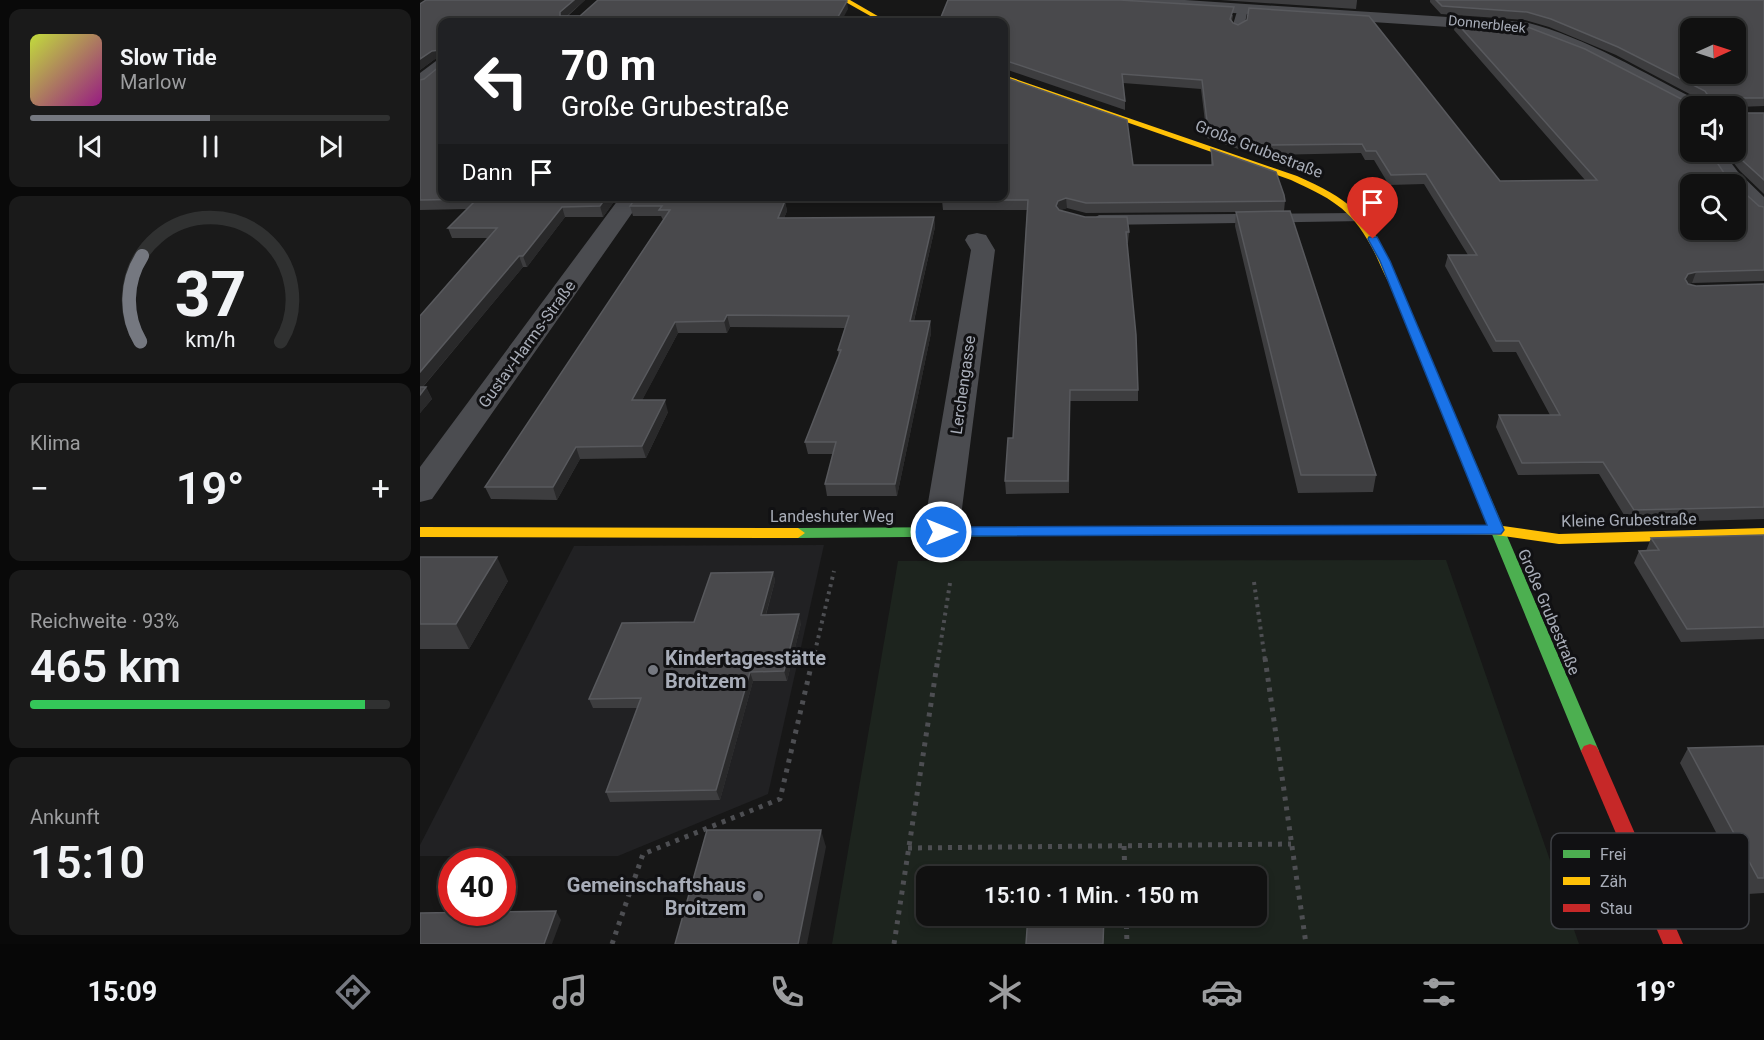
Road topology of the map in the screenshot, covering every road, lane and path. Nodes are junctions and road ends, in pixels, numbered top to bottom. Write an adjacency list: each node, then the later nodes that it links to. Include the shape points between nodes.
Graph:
1 (845, 0): 5 (street)
2 (1112, 0): 4 (street, Donnerbleek)
3 (1264, 4): 4 (street, Donnerbleek); 10 (street, Donnerbleek, via 1525,27 1549,33 1608,59)
4 (1243, 8): 6 (lane)
5 (878, 18)
6 (1238, 28)
7 (438, 68): 9 (street)
8 (1008, 78): 14 (street, Große Grubestraße, via 1294,178 1342,202)
9 (420, 82)
10 (1680, 98)
11 (1720, 162): 13 (street)
12 (629, 201): 17 (street, Gustav-Harms-Straße)
13 (1764, 210)
14 (1358, 218): 15 (lane); 18 (street, Große Grubestraße, via 1385,261)
15 (1086, 220)
16 (977, 240): 20 (street, Lerchengasse, via 983,250)
17 (420, 491)
18 (1496, 530): 20 (street, Landeshuter Weg); 22 (street, Kleine Grubestraße, via 1559,538); 25 (street, Große Grubestraße)
19 (420, 532): 21 (street, Landeshuter Weg)
20 (941, 532): 21 (street, Landeshuter Weg)
21 (843, 533): 32 (path, via 780,799 643,855)
22 (1764, 533)
23 (1254, 582): 26 (path)
24 (950, 583): 28 (path)
25 (1626, 833)
26 (1292, 844): 27 (path); 35 (path)
27 (1125, 846): 28 (path); 29 (path)
28 (908, 848): 33 (path)
29 (1125, 866)
30 (1126, 926): 34 (path)
31 (1667, 929): 36 (street, Große Grubestraße)
32 (612, 944)
33 (894, 944)
34 (1127, 944)
35 (1306, 944)
36 (1673, 944)

